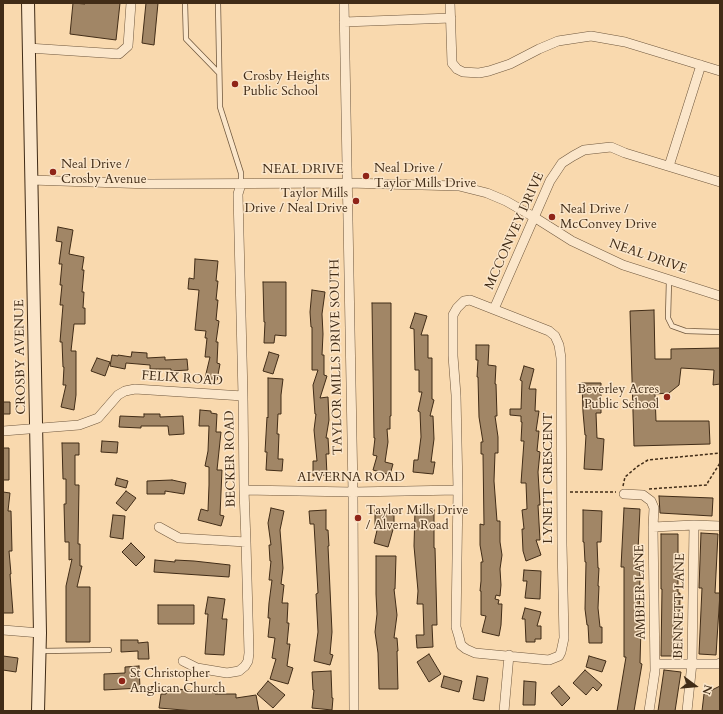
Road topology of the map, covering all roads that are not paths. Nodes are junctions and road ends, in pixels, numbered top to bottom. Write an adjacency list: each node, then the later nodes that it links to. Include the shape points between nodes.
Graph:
1 (28, 3): 9 (street, CROSBY AVENUE)
2 (131, 3): 9 (street, via 128,46 119,54)
3 (185, 3): 12 (lane, via 186,39)
4 (218, 3): 12 (lane)
5 (344, 3): 8 (street, TAYLOR MILLS DRIVE SOUTH)
6 (450, 3): 7 (street)
7 (451, 18): 8 (street); 10 (street, via 452,63 463,72 489,71 558,41 591,36 626,42)
8 (344, 22): 16 (street, TAYLOR MILLS DRIVE SOUTH)
9 (28, 48): 14 (street, CROSBY AVENUE)
10 (701, 65): 11 (street); 13 (street)
11 (720, 71)
12 (219, 73): 17 (lane, via 220,107 241,173)
13 (669, 166): 15 (street, MCCONVEY DRIVE); 18 (street, MCCONVEY DRIVE, via 611,147 584,150 562,163 550,181)
14 (31, 180): 17 (street, NEAL DRIVE); 24 (street, CROSBY AVENUE)
15 (720, 182)
16 (348, 183): 17 (street, NEAL DRIVE); 18 (street, NEAL DRIVE, via 459,186 487,193); 28 (street, TAYLOR MILLS DRIVE SOUTH)
17 (241, 184): 23 (street, BECKER ROAD, via 238,194)
18 (534, 217): 19 (street, NEAL DRIVE, via 592,251 623,265); 21 (street, MCCONVEY DRIVE)
19 (669, 280): 20 (street, NEAL DRIVE); 22 (lane, via 668,318 672,326 686,331)
20 (720, 296)
21 (494, 309): 27 (street, LYNETT CRESCENT, via 470,300 464,301 453,316); 39 (street, LYNETT CRESCENT, via 549,331 555,336 561,358 563,645 559,656 549,660)
22 (720, 332)
23 (243, 396): 24 (street, FELIX ROAD, via 135,388 118,396 98,418 79,426); 26 (street, BECKER ROAD)
24 (36, 428): 25 (street); 36 (street, CROSBY AVENUE)
25 (3, 430)
26 (244, 490): 28 (street, ALVERNA ROAD); 34 (street, BECKER ROAD)
27 (458, 490): 28 (street, ALVERNA ROAD); 39 (street, LYNETT CRESCENT, via 456,627 460,645 475,653)
28 (353, 492): 45 (street, TAYLOR MILLS DRIVE SOUTH)
29 (624, 494): 33 (street, AMBLER LANE, via 643,495 651,501 654,508)
30 (694, 524): 31 (street); 33 (street); 41 (street, BENNETT LANE)
31 (720, 526)
32 (159, 527): 34 (street, via 179,538)
33 (653, 527): 43 (street, AMBLER LANE)
34 (246, 542): 40 (street, BECKER ROAD, via 248,661 239,671 227,673 197,668)
35 (3, 630): 36 (street)
36 (40, 633): 38 (street, CROSBY AVENUE)
37 (109, 650): 38 (lane)
38 (39, 651): 44 (street, CROSBY AVENUE)
39 (509, 655): 46 (street)
40 (183, 661)
41 (692, 663): 42 (street); 43 (street); 48 (street, BENNETT LANE)
42 (720, 663)
43 (655, 664): 47 (street, AMBLER LANE)
44 (38, 711)
45 (354, 711)
46 (504, 711)
47 (649, 711)
48 (687, 711)

